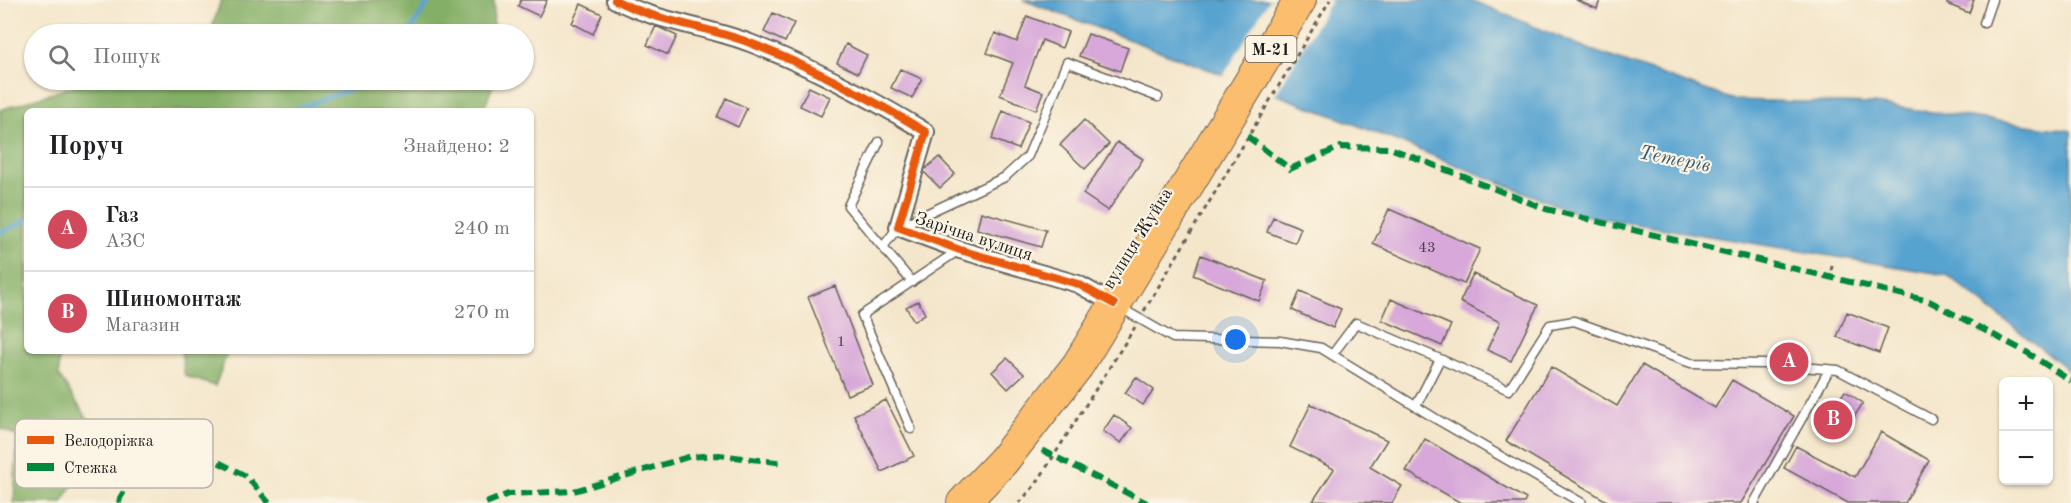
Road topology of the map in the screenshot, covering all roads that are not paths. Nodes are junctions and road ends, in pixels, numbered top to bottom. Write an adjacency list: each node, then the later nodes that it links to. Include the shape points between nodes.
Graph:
1 (615, 0): 7 (street, Зарічна вулиця, via 635,11 749,43 858,91 926,132)
2 (1300, 0): 11 (highway, вулиця Жуйка / М-21, via 1242,97)
3 (1992, 0): 4 (lane)
4 (1984, 23)
5 (1158, 97): 7 (lane, via 1068,62 1028,156 1005,177)
6 (879, 142): 8 (lane, via 848,206)
7 (898, 227): 8 (lane); 9 (street, Зарічна вулиця)
8 (883, 247): 10 (lane)
9 (960, 250): 10 (lane); 11 (street, Зарічна вулиця, via 1078,284)
10 (912, 282): 17 (lane, via 862,315)
11 (1127, 311): 12 (lane, via 1173,338 1280,341 1321,348); 18 (highway, вулиця Жуйка / М-21, via 1078,365 1003,462)
12 (1332, 355): 13 (lane, via 1356,322); 15 (lane)
13 (1440, 359): 14 (lane, via 1509,390 1550,325 1574,321 1691,363); 15 (lane)
14 (1829, 370): 16 (lane, via 1838,370); 20 (lane)
15 (1416, 406): 19 (lane)
16 (1931, 419)
17 (911, 429)
18 (963, 503)
19 (1582, 503)
20 (1754, 503)

